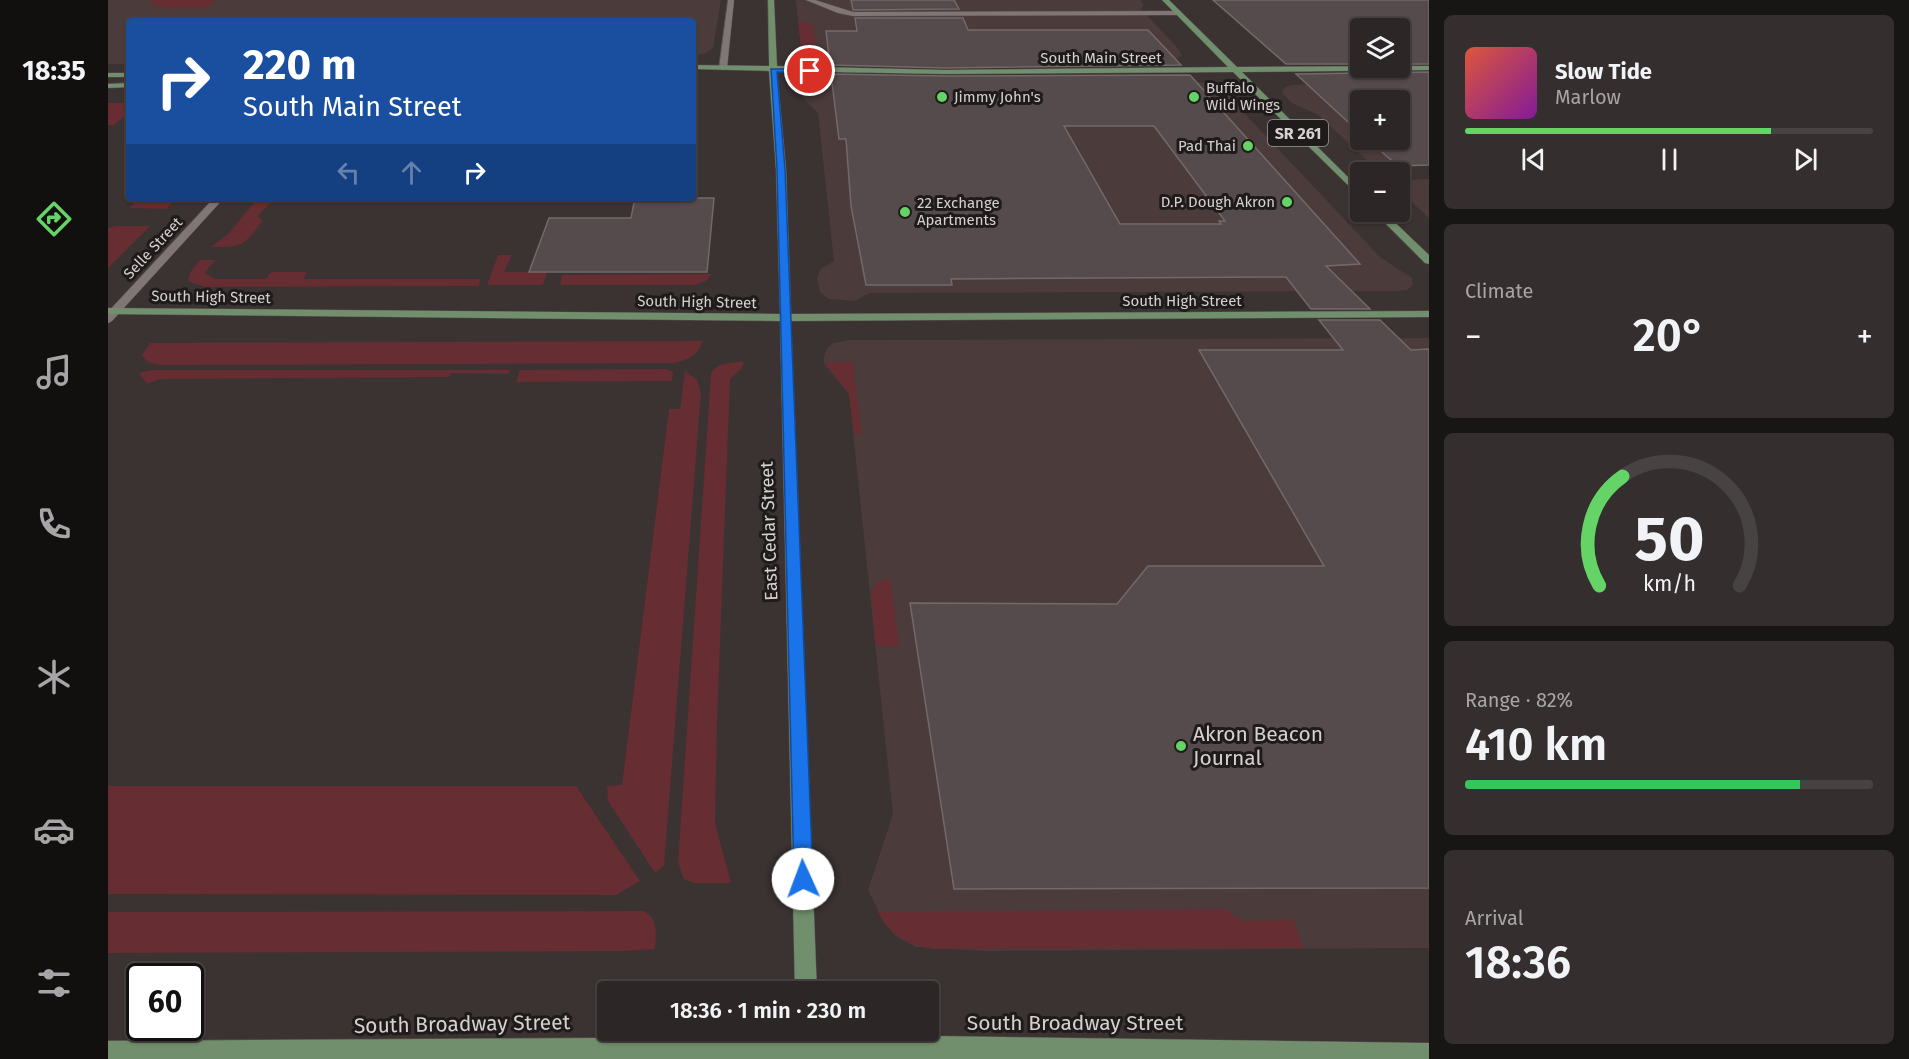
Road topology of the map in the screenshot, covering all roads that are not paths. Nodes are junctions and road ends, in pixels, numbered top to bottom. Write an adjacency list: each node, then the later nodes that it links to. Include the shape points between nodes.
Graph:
1 (731, 0): 7 (street)
2 (771, 0): 9 (main road, East Cedar Street)
3 (808, 0): 5 (street, via 853,14)
4 (1165, 0): 5 (main road, SR 261)
5 (1176, 13): 10 (main road, SR 261)
6 (696, 67): 7 (main road, South Main Street)
7 (723, 68): 9 (main road, South Main Street)
8 (1429, 68): 10 (main road, South Main Street)
9 (773, 70): 10 (main road, South Main Street); 13 (main road, South Main Street); 22 (main road, East Cedar Street, via 781,169)
10 (1236, 72): 16 (main road, SR 261)
11 (108, 75): 12 (main road)
12 (126, 75)
13 (696, 75)
14 (126, 85): 15 (main road)
15 (108, 86)
16 (1350, 184)
17 (216, 201): 20 (street, Selle Street)
18 (1389, 222): 19 (main road)
19 (1429, 261)
20 (110, 314): 22 (main road, South High Street)
21 (1429, 314): 22 (main road, South High Street)
22 (784, 318): 23 (main road, East Cedar Street)
23 (806, 981)
24 (707, 1041): 26 (main road, South Broadway Street)
25 (895, 1041): 27 (main road, South Broadway Street)
26 (108, 1053)
27 (1429, 1055)

